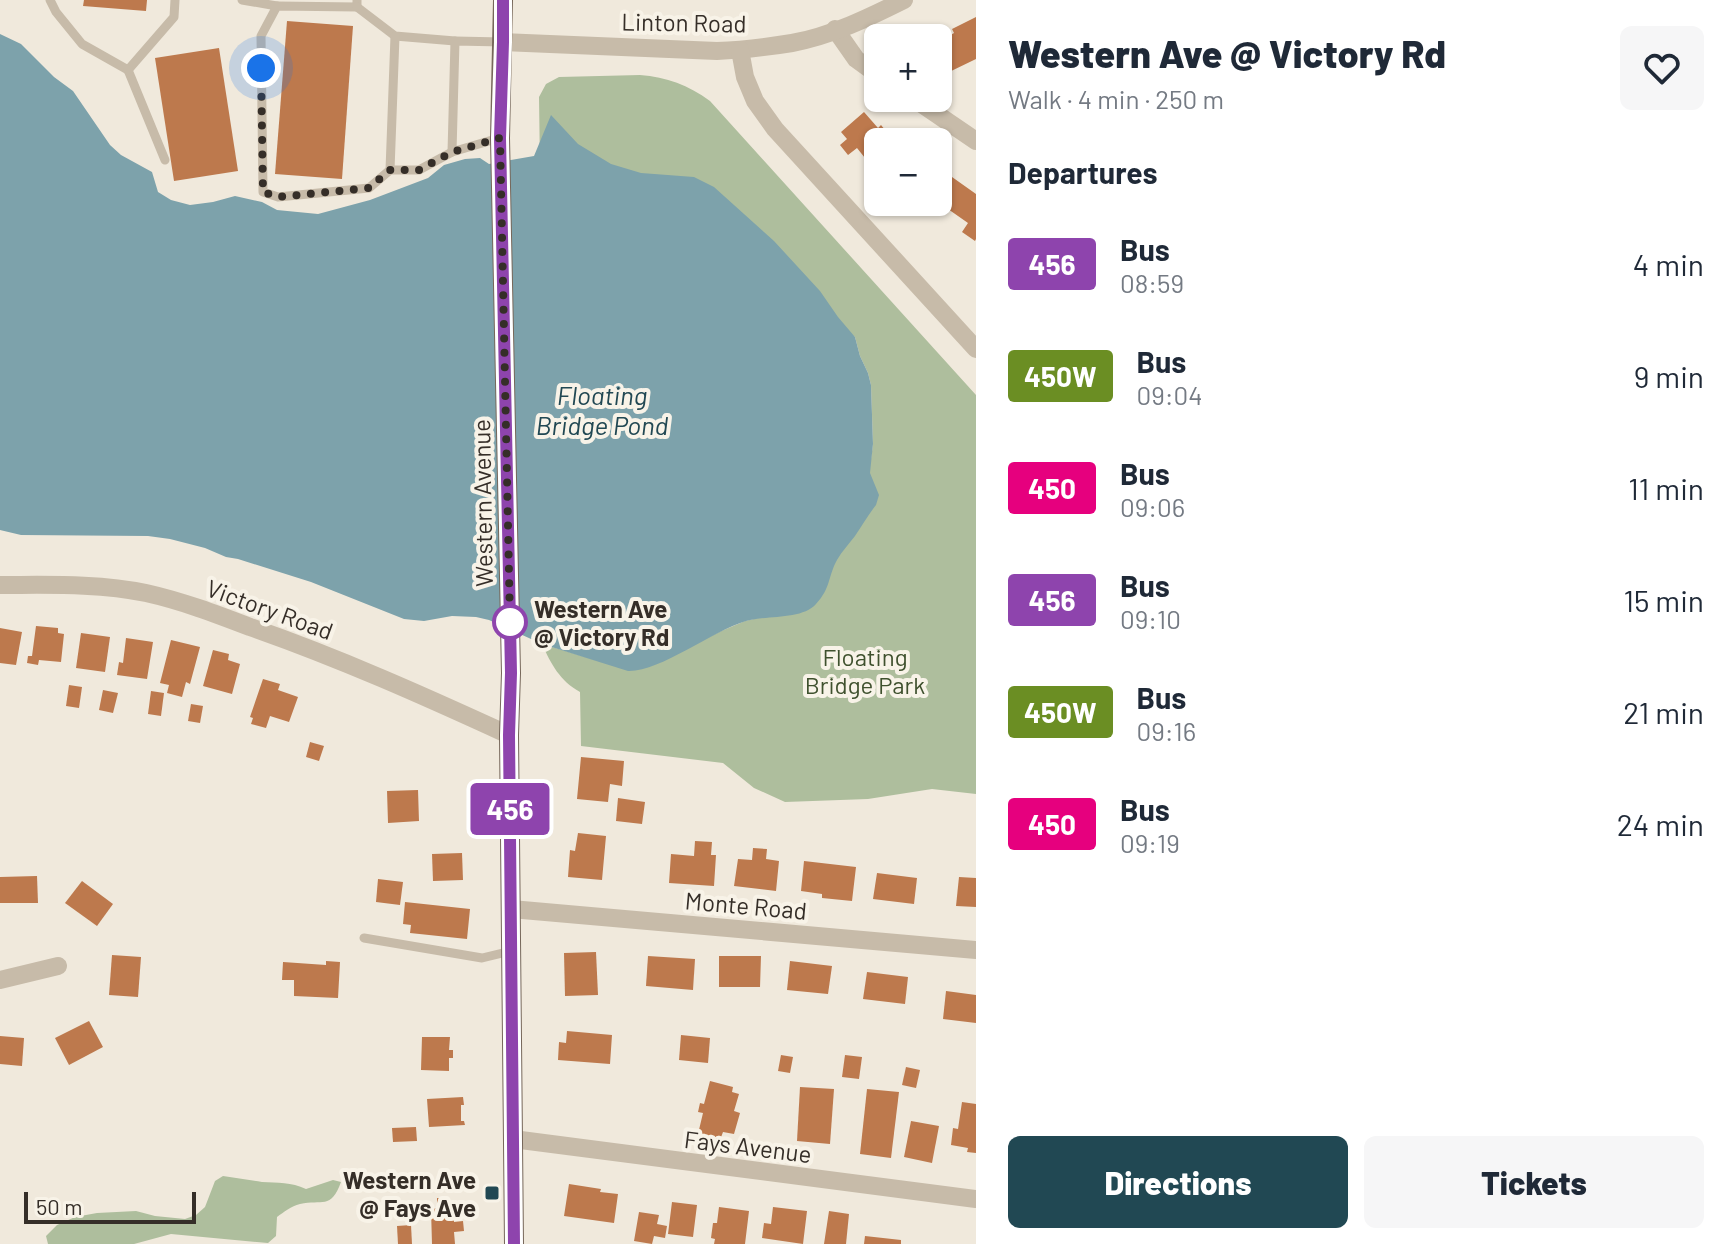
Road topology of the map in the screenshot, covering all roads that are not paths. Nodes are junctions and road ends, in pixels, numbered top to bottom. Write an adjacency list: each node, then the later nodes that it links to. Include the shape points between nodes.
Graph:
1 (50, 0): 14 (lane, via 82,44)
2 (175, 0): 14 (lane, via 174,17)
3 (242, 0): 7 (lane)
4 (503, 0): 11 (main road, Western Avenue)
5 (904, 0): 8 (street, Linton Road)
6 (357, 3): 7 (lane); 9 (lane)
7 (277, 6): 20 (lane, via 261,36 263,192 278,197 369,188)
8 (835, 29): 12 (street, Linton Road, via 795,42); 13 (street)
9 (395, 36): 10 (lane); 20 (lane)
10 (455, 41): 11 (lane); 18 (lane)
11 (503, 42): 12 (street, Linton Road); 17 (main road, Western Avenue)
12 (740, 50): 21 (street, via 755,101 775,129)
13 (864, 65)
14 (128, 70): 19 (lane)
15 (934, 112): 16 (street)
16 (976, 141)
17 (501, 144): 18 (lane); 23 (main road, Western Avenue)
18 (452, 152): 20 (lane, via 419,170)
19 (165, 160)
20 (390, 170)
21 (976, 349)
22 (0, 585): 23 (street, Victory Road, via 68,585 181,602 347,663)
23 (509, 735): 24 (main road, Western Avenue)
24 (511, 909): 26 (street, Monte Road); 27 (main road, Western Avenue)
25 (364, 938): 27 (lane, via 482,958)
26 (976, 950)
27 (511, 951): 30 (main road, Western Avenue)
28 (58, 966): 29 (street)
29 (0, 980)
30 (513, 1139): 31 (street, Fays Avenue); 32 (main road, Western Avenue)
31 (976, 1199)
32 (514, 1244)

